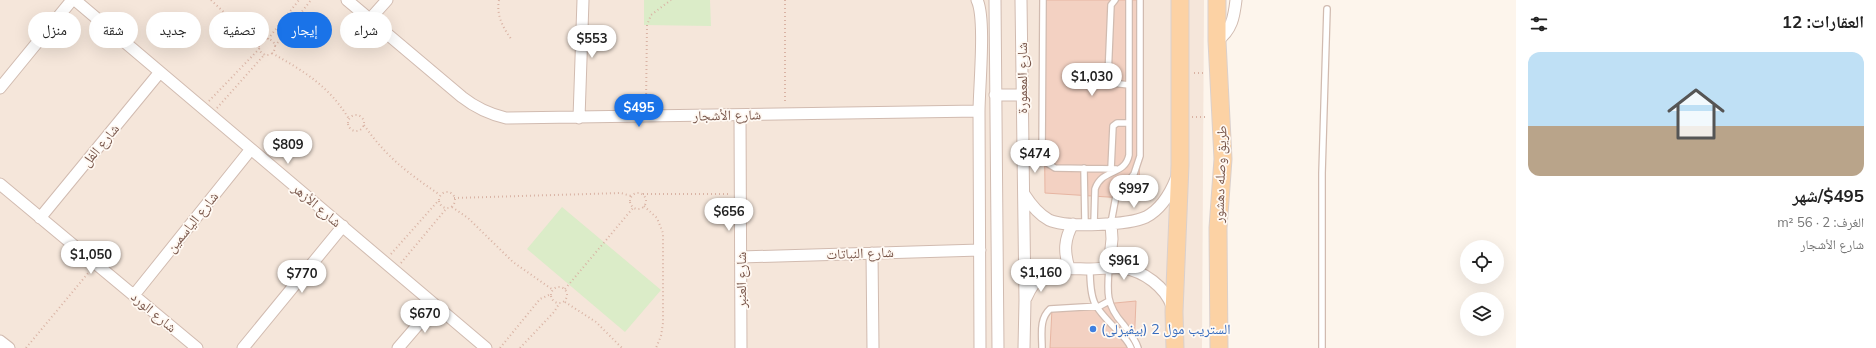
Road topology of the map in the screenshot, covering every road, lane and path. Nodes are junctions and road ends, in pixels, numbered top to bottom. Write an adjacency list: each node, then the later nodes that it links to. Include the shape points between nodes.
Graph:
1 (72, 0): 41 (street)
2 (75, 0): 37 (street, شارع الأزهر)
3 (211, 0): 23 (path)
4 (299, 0): 28 (path)
5 (311, 0): 33 (path)
6 (347, 0): 24 (street, شارع الأشجار)
7 (387, 0): 25 (street)
8 (498, 0): 31 (path, via 499,17 504,30)
9 (583, 0): 50 (street)
10 (671, 0): 48 (path, via 651,15 647,25)
11 (785, 0): 46 (path)
12 (977, 0): 26 (street, via 980,5)
13 (995, 0): 27 (street, شارع المعمورة)
14 (1022, 0): 43 (street, شارع المعمورة)
15 (1043, 0): 57 (lane, via 1040,154 1046,163 1055,168)
16 (1115, 0): 40 (lane, via 1111,5 1108,77 1112,83)
17 (1129, 0): 40 (lane)
18 (1140, 0): 73 (lane, via 1140,156 1134,174 1116,196)
19 (1180, 0): 56 (main road)
20 (1217, 0): 32 (main road, طريق وصله دهشور)
21 (1236, 0): 32 (street, via 1232,25)
22 (1327, 9): 118 (lane)
23 (224, 12)
24 (361, 12)
25 (377, 12)
26 (981, 35): 27 (street); 45 (street)
27 (995, 36): 42 (street, شارع المعمورة)
28 (269, 38)
29 (392, 39): 50 (street, شارع الأشجار, via 462,98 490,114 506,118)
30 (269, 40): 33 (path)
31 (512, 40)
32 (1217, 41): 117 (main road, طريق وصله دهشور, via 1223,159 1218,228)
33 (275, 46): 35 (path)
34 (260, 48): 36 (path); 44 (path)
35 (272, 53): 36 (path); 52 (path, via 300,68 324,86)
36 (265, 54): 44 (path)
37 (160, 72): 44 (street, شارع الأزهر); 72 (street, شارع الفل)
38 (1191, 73): 39 (path)
39 (1208, 73)
40 (1129, 85): 53 (lane)
41 (0, 88)
42 (995, 95): 43 (street); 111 (street, شارع المعمورة)
43 (1021, 95): 63 (street, شارع المعمورة)
44 (206, 111): 55 (street, شارع الأزهر)
45 (979, 111): 46 (street, شارع الأشجار); 77 (street)
46 (785, 114): 47 (street, شارع الأشجار)
47 (740, 115): 48 (street, شارع الأشجار); 62 (street, شارع العنبر)
48 (646, 117): 50 (street, شارع الأشجار)
49 (1211, 117): 51 (path)
50 (579, 118)
51 (1190, 118)
52 (349, 119): 54 (path, via 353,115 359,115 364,120); 54 (path, via 349,126 353,130 360,130)
53 (1129, 123): 58 (lane, via 1117,123 1113,126); 59 (lane, via 1129,155 1127,163)
54 (364, 125): 64 (path, via 382,149 403,170)
55 (251, 148): 76 (street, شارع الأزهر); 89 (street, شارع الياسمين)
56 (1180, 165): 73 (street, via 1176,180 1160,208 1133,222); 96 (main road)
57 (1084, 168): 58 (lane); 75 (lane)
58 (1112, 169): 59 (lane)
59 (1121, 169): 75 (lane, via 1106,174 1096,184)
60 (0, 184): 72 (street, شارع الورد)
61 (643, 194): 62 (path); 65 (path, via 635,192); 68 (path, via 646,199)
62 (740, 194): 79 (street, شارع العنبر)
63 (1024, 194): 74 (street, via 1039,213 1050,220 1061,224); 90 (street, شارع المعمورة)
64 (440, 195): 66 (path, via 446,192); 67 (path)
65 (631, 196): 66 (path, via 621,193); 70 (path)
66 (454, 198): 69 (path)
67 (438, 201): 71 (path, via 439,205); 80 (path)
68 (644, 206): 70 (path, via 639,209); 107 (path, via 657,218 663,233 663,323)
69 (452, 207): 71 (path); 87 (path, via 468,218 513,262)
70 (633, 208): 86 (path)
71 (446, 209): 85 (path)
72 (40, 218): 81 (street, شارع الورد)
73 (1111, 223): 75 (street); 83 (street)
74 (1073, 224): 75 (street); 82 (street, via 1066,241)
75 (1090, 224)
76 (343, 226): 80 (street, شارع الأزهر); 101 (street)
77 (980, 250): 78 (street, شارع النباتات); 110 (street)
78 (872, 253): 79 (street, شارع النباتات); 109 (street)
79 (741, 257): 108 (street, شارع العنبر)
80 (384, 262): 85 (street, شارع الأزهر)
81 (95, 264): 89 (street, شارع الورد); 99 (path)
82 (1069, 268): 84 (street); 90 (street, via 1054,270 1041,276 1031,287)
83 (1109, 268): 84 (street); 91 (lane); 96 (street, via 1124,268 1156,283 1168,296)
84 (1090, 269): 95 (lane, via 1090,289)
85 (395, 270): 94 (street, شارع الأزهر)
86 (565, 289): 87 (path, via 559,287); 92 (path, via 568,293)
87 (554, 290): 88 (path)
88 (551, 294): 93 (path, via 553,300); 104 (path, via 540,299)
89 (134, 295): 100 (street, شارع الورد)
90 (1025, 300): 112 (street, شارع المعمورة)
91 (1109, 301): 95 (lane); 115 (lane, via 1116,316 1133,336)
92 (565, 302): 93 (path); 106 (path, via 596,322)
93 (559, 304): 105 (path)
94 (435, 305): 102 (street); 103 (street, شارع الأزهر)
95 (1096, 306): 113 (lane, via 1050,309 1042,322); 114 (lane, via 1126,338)
96 (1174, 312): 116 (main road)
97 (0, 341): 98 (street)
98 (9, 348)
99 (26, 348)
100 (197, 348)
101 (243, 348)
102 (398, 348)
103 (486, 348)
104 (500, 348)
105 (520, 348)
106 (622, 348)
107 (656, 348)
108 (741, 348)
109 (873, 348)
110 (980, 348)
111 (998, 348)
112 (1024, 348)
113 (1042, 348)
114 (1131, 348)
115 (1138, 348)
116 (1175, 348)
117 (1219, 348)
118 (1322, 348)

